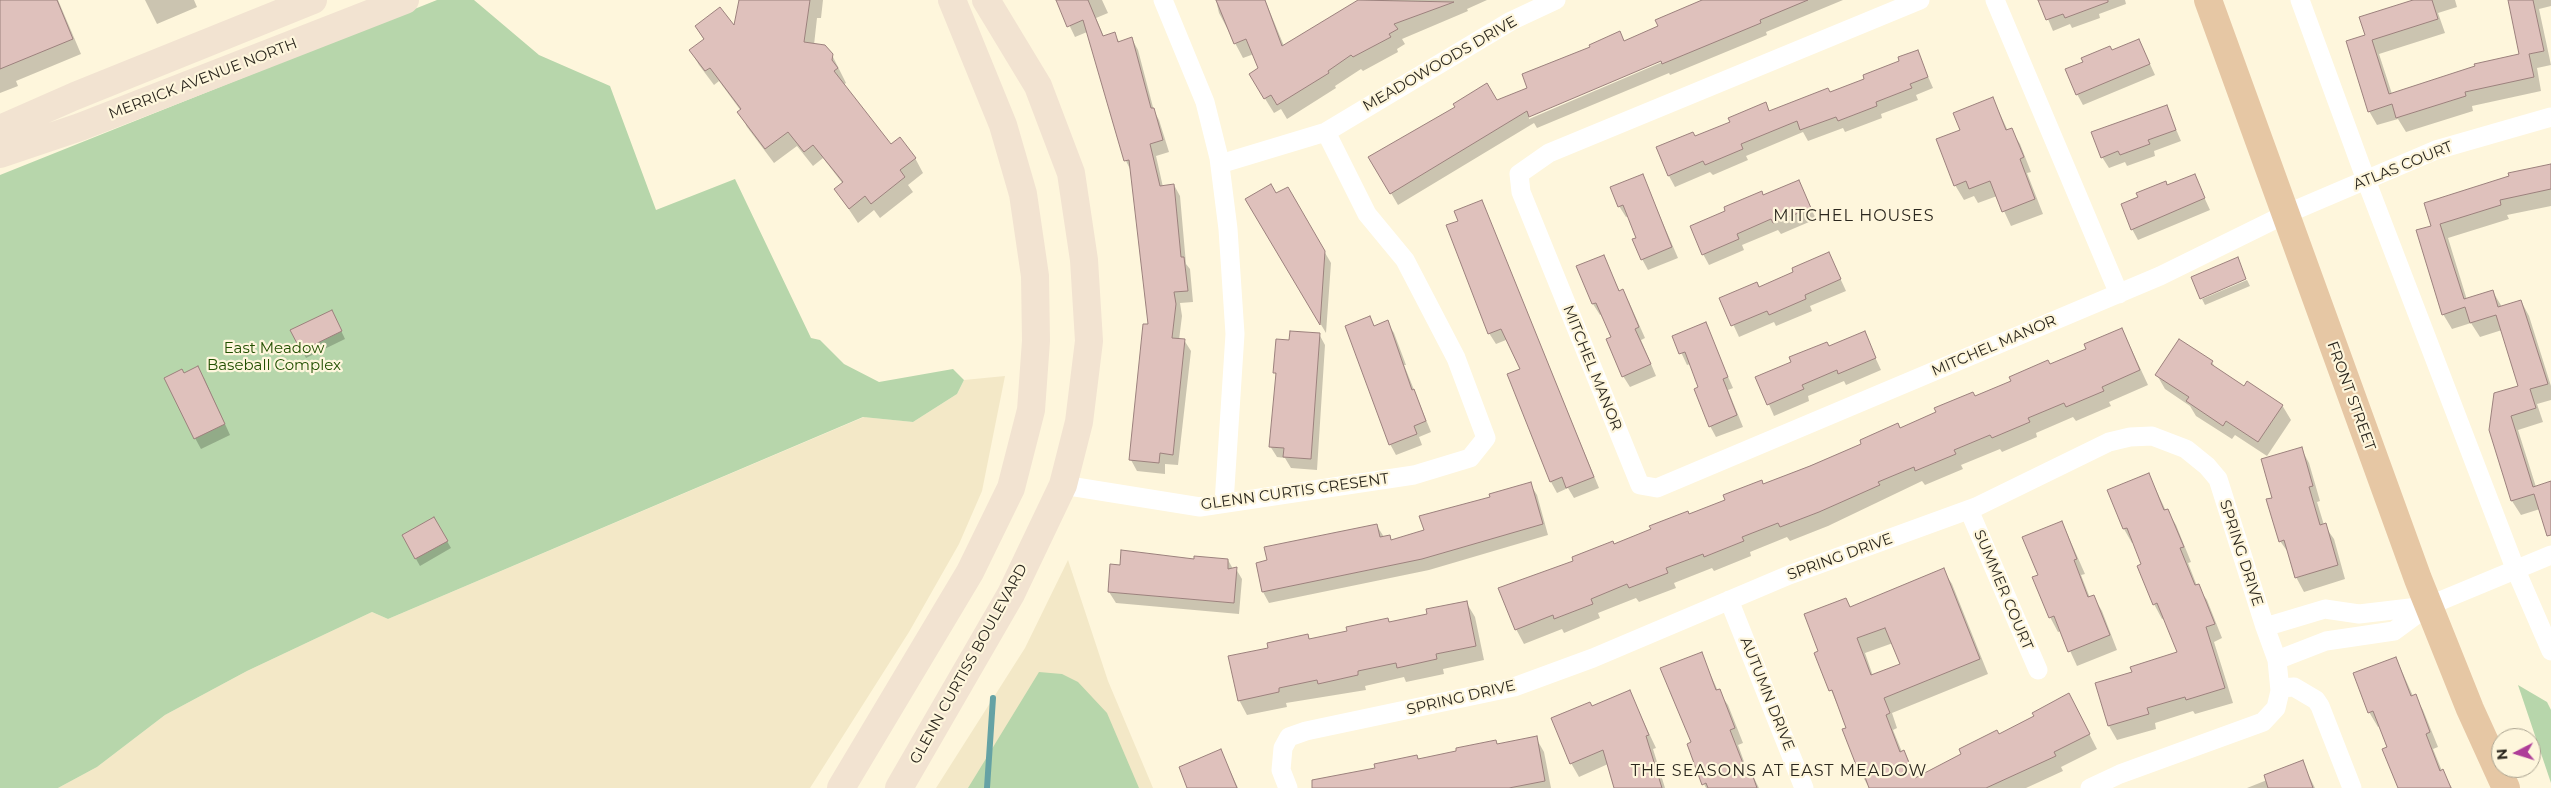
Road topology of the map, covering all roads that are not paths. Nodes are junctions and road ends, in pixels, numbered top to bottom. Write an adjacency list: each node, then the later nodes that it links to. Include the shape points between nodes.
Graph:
1 (313, 0): 14 (main road, MERRICK AVENUE NORTH)
2 (405, 0): 16 (main road, MERRICK AVENUE NORTH, via 80,127)
3 (952, 0): 33 (main road, via 1004,125 1023,194 1036,276 1031,410 1011,488 970,572)
4 (986, 0): 12 (main road, GLENN CURTISS BOULEVARD)
5 (1004, 0): 12 (main road)
6 (1163, 0): 17 (street, via 1205,102)
7 (1556, 0): 15 (street, MEADOWOODS DRIVE, via 1511,21)
8 (1920, 0): 20 (street, MITCHEL MANOR, via 1549,153 1519,174 1521,192 1640,485 1657,488)
9 (1995, 0): 20 (street)
10 (2208, 0): 19 (main road, FRONT STREET)
11 (2300, 0): 18 (street)
12 (1038, 86): 21 (main road, GLENN CURTISS BOULEVARD, via 1071,173 1084,260 1089,341 1079,422)
13 (2551, 117): 18 (street, ATLAS COURT, via 2436,150)
14 (0, 129)
15 (1326, 132): 17 (street, MEADOWOODS DRIVE); 22 (street, GLENN CURTIS CRESENT, via 1367,214 1405,260 1452,349 1486,438 1470,458 1414,475)
16 (0, 154)
17 (1220, 164): 22 (street, via 1235,334)
18 (2366, 180): 19 (street, ATLAS COURT); 25 (street)
19 (2286, 214): 20 (street, MITCHEL MANOR); 27 (main road, FRONT STREET)
20 (2119, 294)
21 (1064, 485): 22 (street, GLENN CURTIS CRESENT, via 1200,508); 34 (main road, GLENN CURTISS BOULEVARD, via 1012,594)
22 (1224, 503)
23 (1969, 510): 26 (street, SPRING DRIVE); 28 (street, SPRING DRIVE, via 2109,442 2152,436 2186,449 2218,479); 31 (street, SUMMER COURT)
24 (2551, 555): 25 (street)
25 (2515, 568): 27 (street); 29 (street)
26 (1729, 600): 35 (street, SPRING DRIVE, via 1514,688 1289,737 1283,748 1281,770); 36 (street, AUTUMN DRIVE)
27 (2428, 606): 28 (street, via 2358,614 2325,609); 30 (street, via 2394,631 2326,641); 39 (main road, FRONT STREET)
28 (2265, 628): 30 (street, SPRING DRIVE)
29 (2551, 651)
30 (2277, 660): 32 (street, SPRING DRIVE)
31 (2038, 670)
32 (2280, 688): 37 (street, SPRING DRIVE, via 2276,708 2263,722); 38 (street, via 2294,687 2316,700)
33 (840, 788)
34 (899, 788)
35 (1288, 788)
36 (1804, 788)
37 (2090, 788)
38 (2352, 788)
39 (2506, 788)

